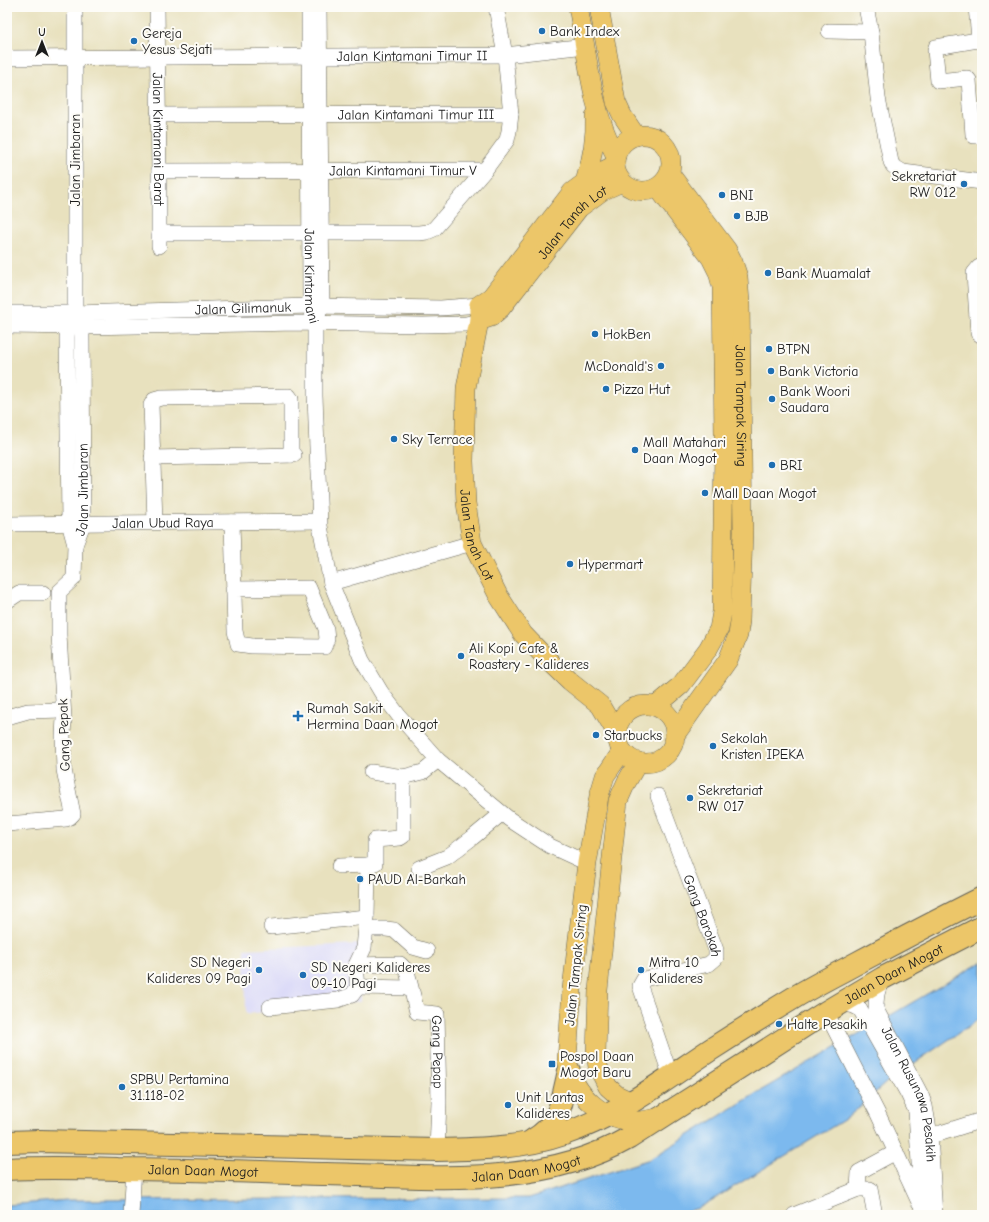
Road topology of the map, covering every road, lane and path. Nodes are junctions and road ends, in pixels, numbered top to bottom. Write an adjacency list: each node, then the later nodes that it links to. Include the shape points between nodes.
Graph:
1 (75, 7): 17 (street, Jalan Jimbaran)
2 (156, 7): 15 (street, Jalan Kintamani Barat)
3 (308, 7): 14 (street, Jalan Kintamani)
4 (319, 7): 14 (street, Jalan Kintamani)
5 (496, 7): 13 (street)
6 (578, 7): 12 (main road)
7 (599, 7): 22 (main road, via 616,102)
8 (866, 7): 11 (street)
9 (976, 7): 23 (street, via 978,40 936,47 935,50 938,81 967,78 969,80 973,135)
10 (829, 31): 11 (street)
11 (871, 32): 30 (street, via 878,98 893,166 903,172)
12 (586, 46): 13 (street, Jalan Kintamani Timur II); 18 (main road)
13 (505, 55): 14 (street, Jalan Kintamani Timur II); 19 (street)
14 (314, 56): 15 (street, Jalan Kintamani Timur II); 21 (street, Jalan Kintamani)
15 (157, 57): 17 (street, Jalan Kintamani Timur II); 20 (street, Jalan Kintamani Barat)
16 (7, 58): 17 (street, Jalan Kintamani Timur II)
17 (76, 58): 35 (street, Jalan Jimbaran)
18 (592, 92): 24 (main road); 29 (main road, via 596,123 591,162)
19 (511, 114): 21 (street, Jalan Kintamani Timur III); 25 (street, via 507,140)
20 (158, 115): 21 (street, Jalan Kintamani Timur III); 26 (street, Jalan Kintamani Barat)
21 (315, 115): 27 (street, Jalan Kintamani)
22 (636, 136): 24 (main road, via 620,147); 28 (main road, via 651,136 659,140 669,151 672,166)
23 (982, 136)
24 (618, 168): 28 (main road, via 634,190 650,191); 29 (main road, Jalan Tanah Lot, via 595,175); 36 (main road, Jalan Tanah Lot, via 602,191 579,208 501,308 491,317)
25 (485, 170): 27 (street, Jalan Kintamani Timur V); 31 (street, via 434,229 426,232)
26 (159, 171): 27 (street, Jalan Kintamani Timur V); 31 (street, Jalan Kintamani Barat, via 159,240)
27 (315, 171): 31 (street, Jalan Kintamani)
28 (664, 181): 55 (main road, Jalan Tampak Siring, via 711,258 722,287 722,612 719,629 708,649 681,685); 60 (main road, Jalan Tampak Siring, via 727,250 739,283 740,302 743,532 738,635 728,660)
29 (585, 182): 36 (main road, Jalan Tanah Lot, via 567,197)
30 (982, 182)
31 (315, 233): 33 (street, Jalan Kintamani)
32 (982, 266): 40 (street, via 974,273 978,333)
33 (316, 306): 35 (street, Jalan Gilimanuk); 36 (street, Jalan Gilimanuk, via 442,308); 37 (street, Jalan Kintamani)
34 (7, 312): 35 (street, Jalan Gilimanuk)
35 (75, 313): 39 (street, Jalan Jimbaran)
36 (479, 313): 37 (street, Jalan Gilimanuk, via 466,324); 48 (main road, Jalan Tanah Lot, via 466,388 464,454 466,503)
37 (315, 323): 39 (street, Jalan Gilimanuk); 44 (street, Jalan Kintamani)
38 (7, 326): 39 (street, Jalan Gilimanuk)
39 (75, 333): 45 (street, Jalan Jimbaran)
40 (982, 336)
41 (152, 458): 41 (street, via 150,405 154,400 289,396 291,399 292,455); 43 (street)
42 (7, 514): 45 (street, Jalan Ubud Raya)
43 (154, 517): 44 (street, Jalan Ubud Raya, via 306,513); 45 (street, Jalan Ubud Raya); 46 (street, Jalan Ubud Raya)
44 (319, 517): 46 (street, Jalan Ubud Raya); 49 (street, Jalan Kintamani)
45 (65, 519): 47 (street, Jalan Ubud Raya); 53 (street, Jalan Jimbaran, via 75,545 74,578 59,592)
46 (232, 522): 50 (street)
47 (7, 524)
48 (472, 543): 49 (street); 54 (main road, Jalan Tanah Lot, via 498,596 524,634 570,681)
49 (331, 583): 62 (street, Jalan Kintamani, via 362,660 381,692 416,738)
50 (233, 589): 50 (street, via 238,644 324,646 327,639 326,629 309,588)
51 (43, 592): 52 (street, via 19,594)
52 (7, 601)
53 (59, 635): 56 (street, Gang Pepak)
54 (600, 705): 57 (main road, Jalan Tanah Lot); 59 (main road, Jalan Tanah Lot)
55 (656, 706): 57 (main road, via 640,705); 60 (main road, via 670,718)
56 (63, 710): 58 (street, via 28,711); 68 (street, Gang Pepak, via 64,770 73,814 66,819)
57 (625, 713): 59 (main road)
58 (7, 717)
59 (616, 732): 61 (main road)
60 (675, 735): 63 (main road, via 673,745 667,754 648,763)
61 (622, 751): 63 (main road); 69 (main road, Jalan Tampak Siring, via 605,776)
62 (438, 760): 65 (street, via 423,772); 67 (street, Jalan Kintamani)
63 (638, 762): 83 (main road, Jalan Tampak Siring, via 618,801)
64 (371, 772): 65 (street)
65 (402, 777): 71 (street, via 403,836 375,840 375,863)
66 (658, 796): 88 (street, Gang Barokah, via 716,950 716,958 709,964 644,979 640,986)
67 (501, 814): 69 (street, Jalan Kintamani, via 550,846); 72 (street, via 447,857)
68 (7, 824)
69 (587, 863): 82 (main road, Jalan Tampak Siring)
70 (339, 866): 71 (street)
71 (368, 866): 74 (street)
72 (419, 868)
73 (982, 898): 88 (highway, Jalan Daan Mogot, via 797,996)
74 (367, 923): 75 (street); 77 (street, via 394,930 413,947); 78 (street, via 364,948)
75 (270, 927)
76 (982, 927): 79 (highway, Jalan Daan Mogot)
77 (427, 951)
78 (356, 965): 80 (street); 81 (street, via 400,964 407,971)
79 (883, 978): 85 (highway, Jalan Daan Mogot); 86 (street, Jalan Rusunawa Pesakih)
80 (358, 987): 81 (street); 84 (street, via 352,995 338,1000)
81 (410, 988): 98 (street, Gang Pepap, via 417,1012 436,1014 439,1102)
82 (572, 989): 83 (main road, via 585,999 590,998); 87 (main road, Jalan Tampak Siring, via 567,1052)
83 (598, 990): 90 (main road, Jalan Tampak Siring, via 598,1067 608,1087 617,1095)
84 (270, 1007)
85 (834, 1008): 86 (street, Jalan Rusunawa Pesakih, via 854,1006); 92 (highway, Jalan Daan Mogot); 99 (street, Jalan Rusunawa Pesakih, via 839,1038)
86 (870, 1013): 89 (street, Jalan Rusunawa Pesakih)
87 (569, 1071): 91 (main road, Jalan Tampak Siring, via 590,1103); 96 (highway, via 553,1124 541,1135)
88 (671, 1077): 90 (highway, Jalan Daan Mogot)
89 (913, 1091): 94 (street, Jalan Rusunawa Pesakih, via 925,1106); 105 (street, Jalan Rusunawa Pesakih)
90 (632, 1102): 91 (highway, Jalan Daan Mogot)
91 (610, 1115): 92 (main road, Jalan Tampak Siring, via 635,1120); 96 (highway, Jalan Daan Mogot, via 563,1135)
92 (663, 1117): 101 (highway, Jalan Daan Mogot, via 617,1145 592,1156 560,1166 511,1175 445,1177)
93 (982, 1120): 94 (street)
94 (930, 1135): 105 (street, Jalan Rusunawa Pesakih)
95 (7, 1142): 97 (highway, Jalan Daan Mogot)
96 (526, 1143): 98 (highway, Jalan Daan Mogot)
97 (282, 1146): 98 (highway, Jalan Daan Mogot); 101 (highway)
98 (437, 1150)
99 (896, 1152): 103 (street, via 859,1172); 105 (street, Jalan Rusunawa Pesakih)
100 (7, 1169): 102 (highway, Jalan Daan Mogot, via 46,1168)
101 (282, 1172): 102 (highway, Jalan Daan Mogot)
102 (133, 1176): 106 (street)
103 (858, 1189): 104 (street); 108 (street, via 870,1189)
104 (822, 1210): 107 (street)
105 (926, 1213)
106 (131, 1215)
107 (794, 1215)
108 (875, 1215)

